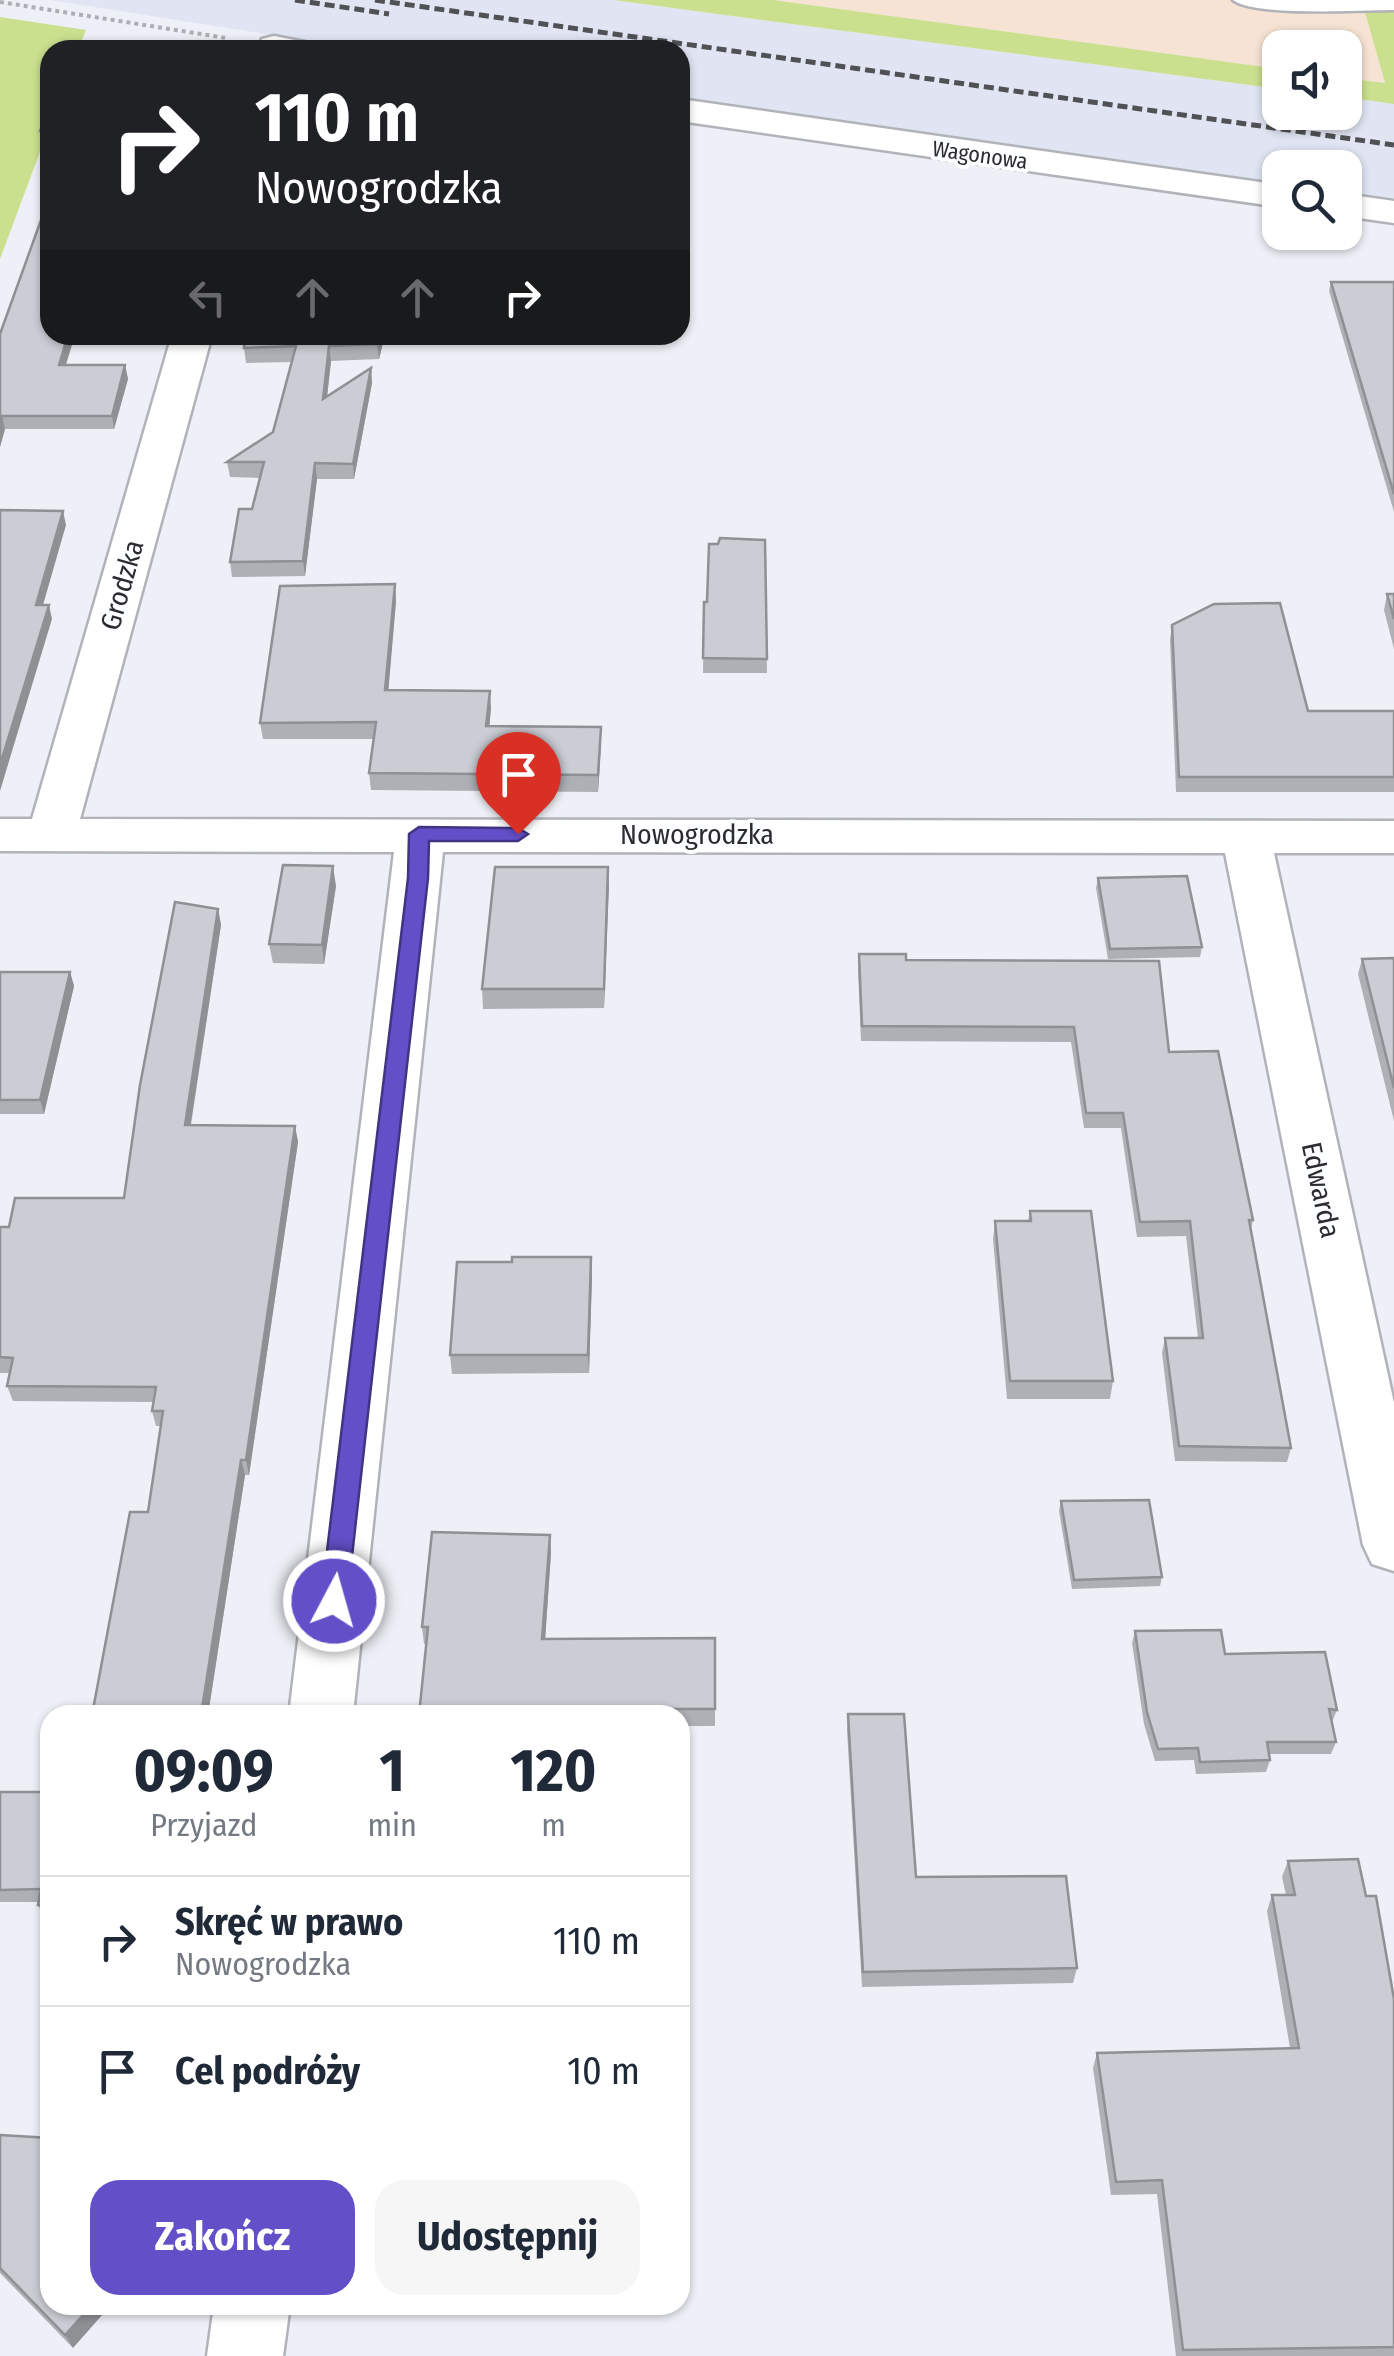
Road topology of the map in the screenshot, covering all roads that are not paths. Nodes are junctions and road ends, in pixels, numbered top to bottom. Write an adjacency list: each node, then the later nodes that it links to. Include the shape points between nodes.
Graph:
1 (1242, 0): 2 (lane)
2 (1394, 5)
3 (690, 111): 4 (street, Wagonowa)
4 (1262, 193)
5 (1362, 208): 6 (street)
6 (1394, 212)
7 (189, 345): 11 (street, Grodzka)
8 (419, 834): 10 (street, Nowogrodzka); 11 (street, Nowogrodzka); 14 (street)
9 (0, 835): 11 (street, Nowogrodzka)
10 (1246, 835): 12 (street, Nowogrodzka); 13 (street, Edwarda)
11 (52, 836)
12 (1394, 838)
13 (1394, 1545)
14 (322, 1705)
15 (251, 2315): 16 (street)
16 (245, 2356)

